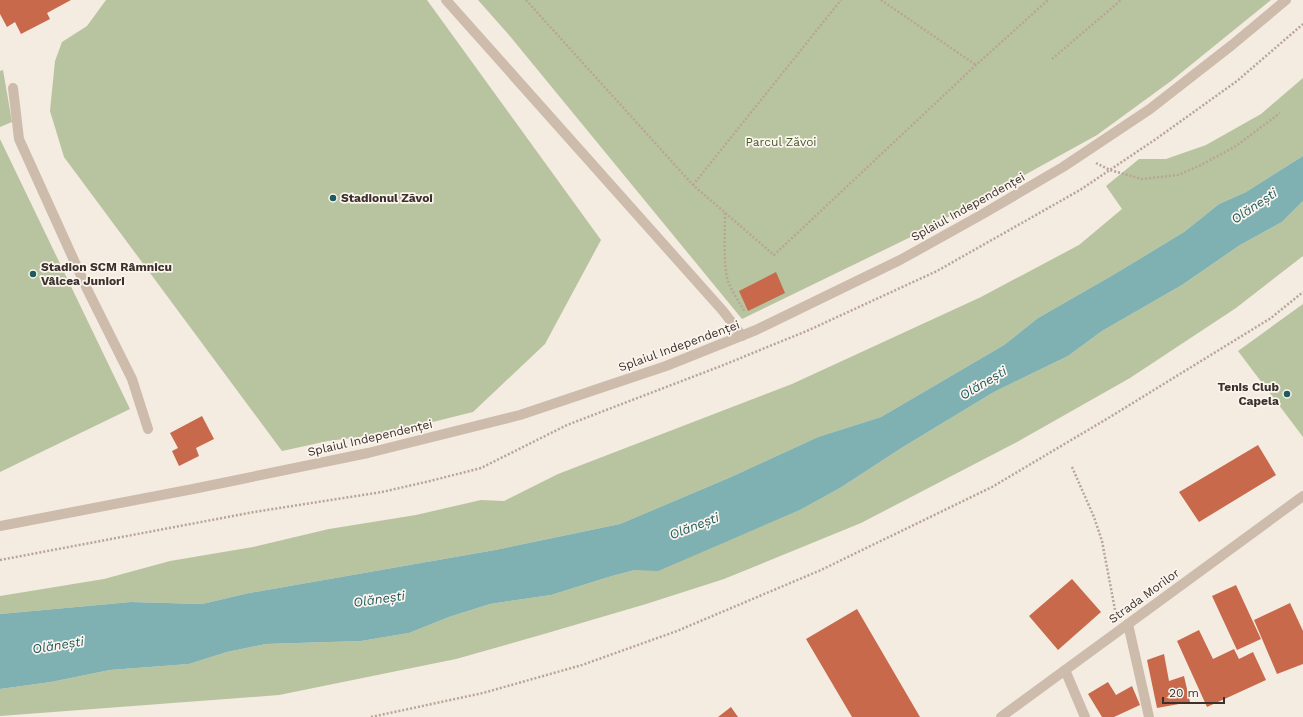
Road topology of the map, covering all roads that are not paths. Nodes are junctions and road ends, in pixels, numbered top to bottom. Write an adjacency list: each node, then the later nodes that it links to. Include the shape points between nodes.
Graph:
1 (446, 0): 4 (street, via 723,311)
2 (1286, 0): 4 (street, Splaiul Independenței, via 1156,104 1063,167 900,260)
3 (13, 88): 5 (street, via 19,139 86,289 132,379)
4 (742, 336): 7 (street, Splaiul Independenței, via 666,366 520,415 368,453 187,491)
5 (148, 429)
6 (1303, 496): 8 (street, Strada Morilor)
7 (0, 526)
8 (1128, 624): 9 (street, Strada Morilor); 12 (street)
9 (1065, 670): 10 (street, Strada Morilor); 11 (street)
10 (1001, 717)
11 (1085, 717)
12 (1148, 717)

